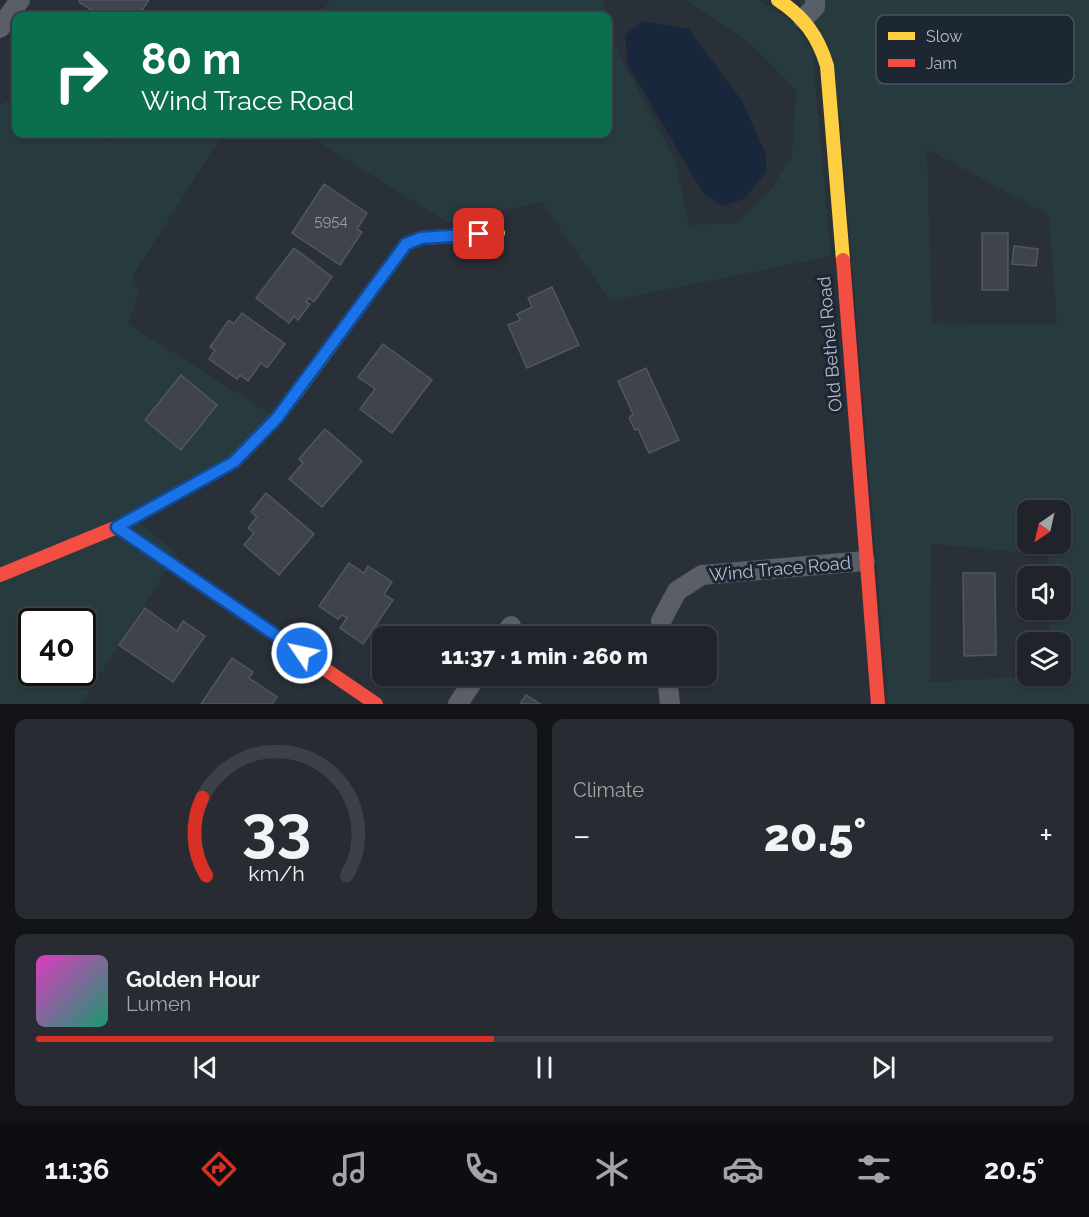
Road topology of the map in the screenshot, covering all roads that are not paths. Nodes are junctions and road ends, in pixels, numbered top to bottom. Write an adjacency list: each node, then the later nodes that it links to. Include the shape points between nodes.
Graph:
1 (21, 0): 5 (street)
2 (778, 0): 4 (street, Old Bethel Road)
3 (815, 0): 4 (street, via 815,7)
4 (803, 19): 8 (street, Old Bethel Road, via 821,44 827,66)
5 (0, 28)
6 (498, 233): 7 (street, via 421,238 406,244 277,418 234,462)
7 (117, 527): 9 (street); 13 (street)
8 (865, 561): 10 (street, Wind Trace Road, via 702,575 676,591); 16 (street, Old Bethel Road)
9 (0, 575)
10 (662, 626)
11 (470, 686): 14 (street)
12 (668, 686): 15 (street)
13 (376, 704)
14 (458, 704)
15 (670, 704)
16 (878, 704)

